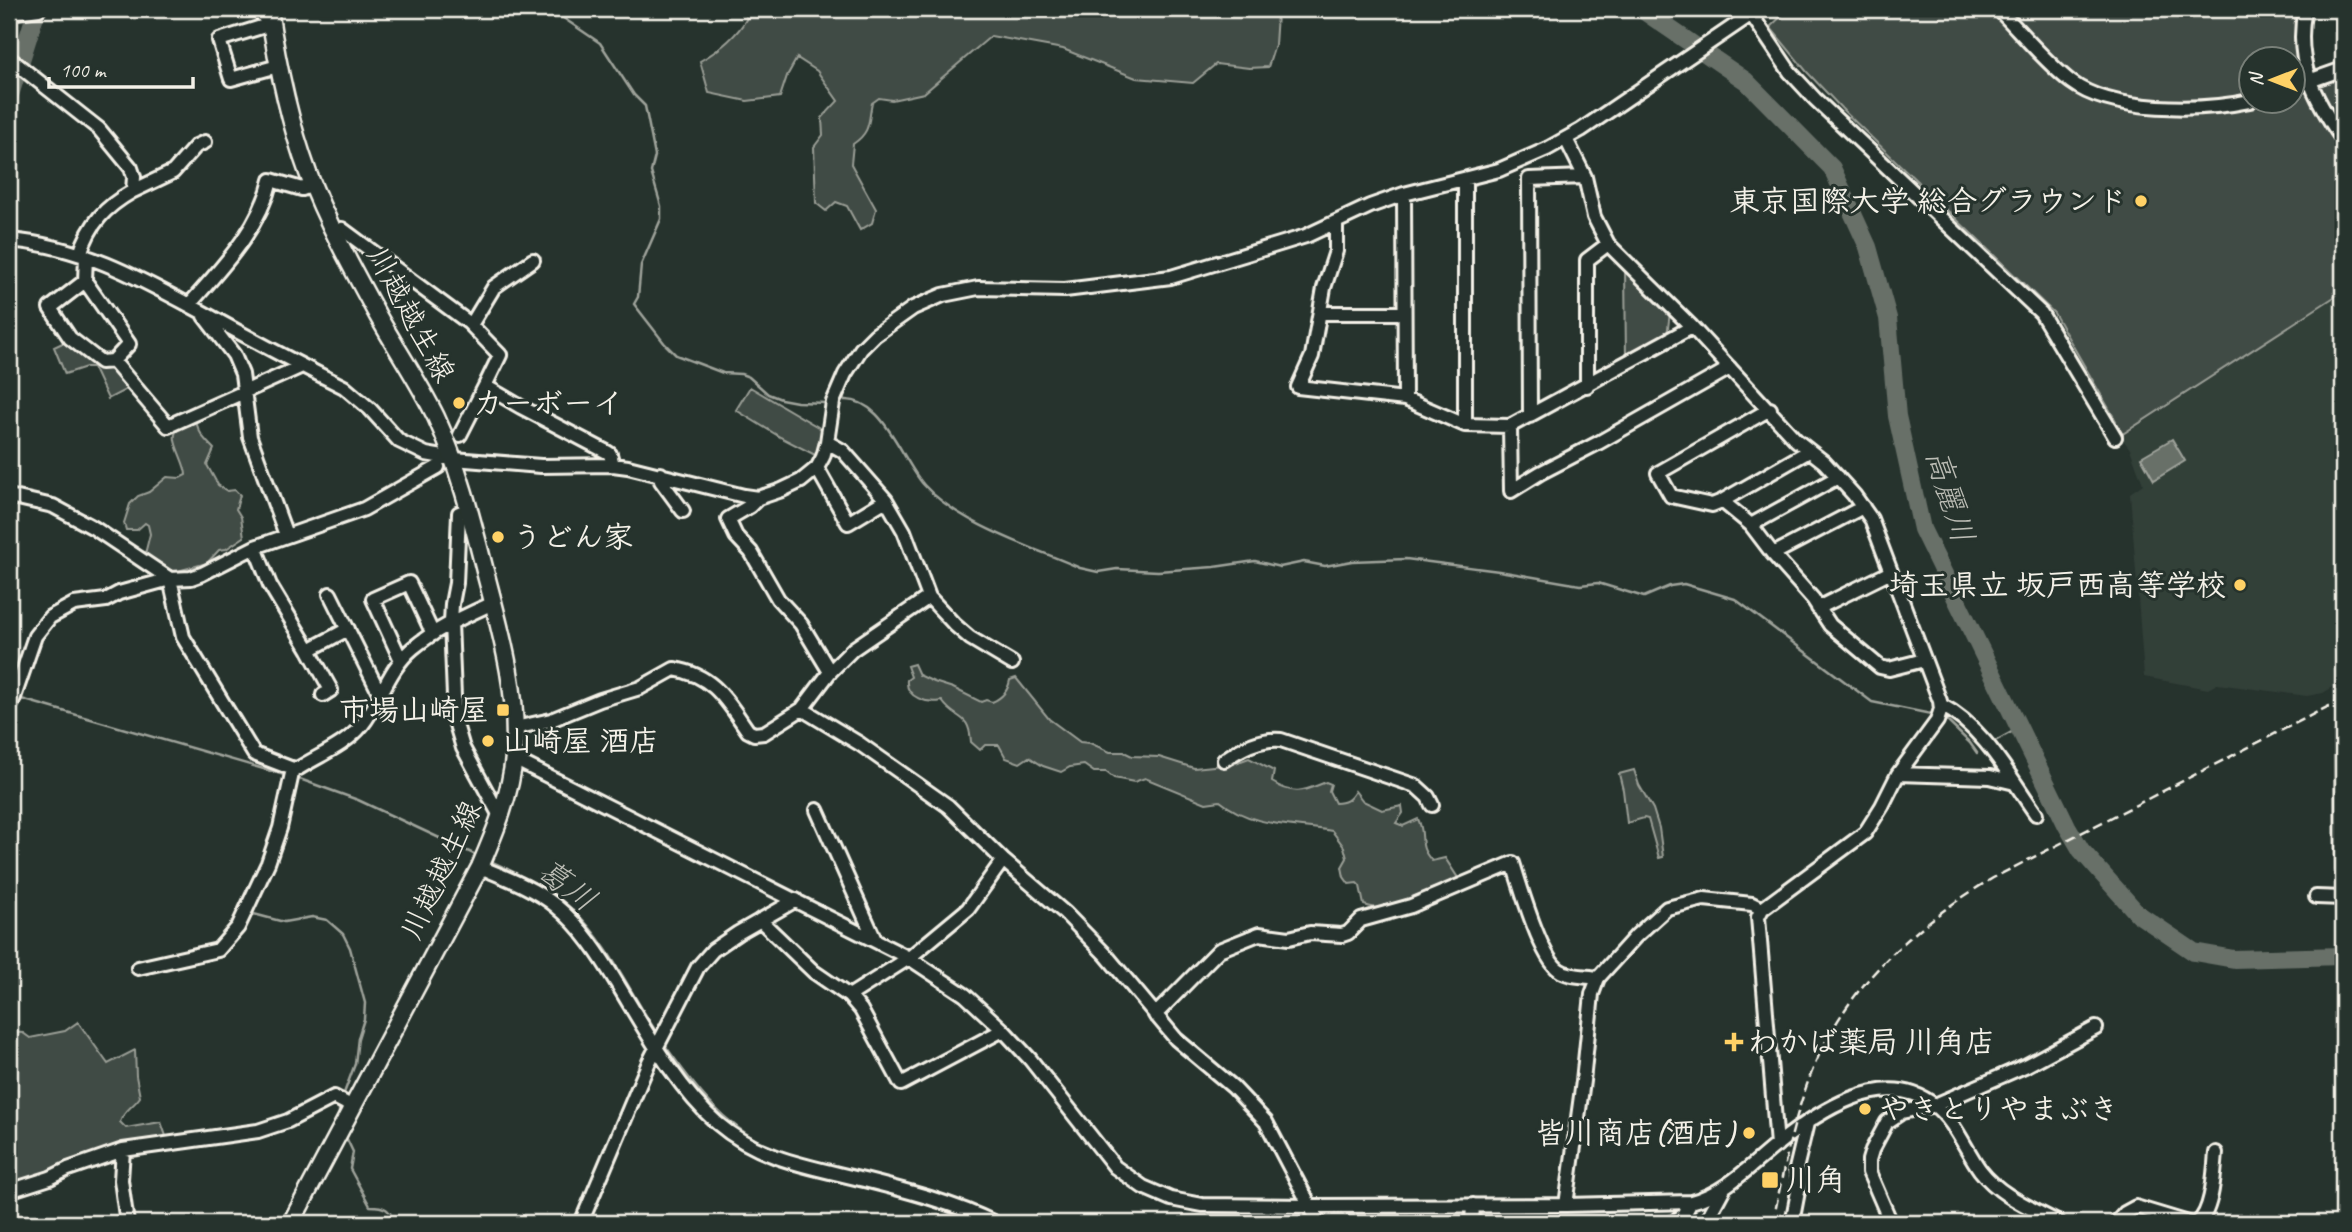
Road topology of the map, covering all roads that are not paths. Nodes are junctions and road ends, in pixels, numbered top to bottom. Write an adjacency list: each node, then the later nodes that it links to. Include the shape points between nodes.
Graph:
1 (39, 9): 5 (street)
2 (258, 9): 7 (street)
3 (1998, 9): 12 (street, via 2072,82 2098,96 2179,108)
4 (2305, 9): 11 (street, via 2300,36)
5 (15, 12)
6 (1755, 12): 13 (street); 46 (street, via 1790,72 1815,99 2041,313)
7 (270, 21): 9 (main road, 川越越生線); 9 (street, via 219,40 231,79)
8 (9, 58): 19 (street, via 99,129 131,168)
9 (278, 66): 18 (main road, 川越越生線)
10 (2343, 69): 11 (street)
11 (2308, 80): 14 (street)
12 (2236, 103)
13 (1566, 139): 16 (street); 17 (street, via 1499,170)
14 (2343, 140)
15 (205, 142): 19 (street, via 173,172)
16 (1585, 177): 24 (street, via 1594,217); 42 (street, via 1529,179)
17 (1465, 179): 20 (street); 43 (street)
18 (313, 185): 22 (main road, 川越越生線); 28 (street, via 302,189 271,180 240,247)
19 (133, 191): 25 (street, via 102,213 87,233)
20 (1404, 194): 21 (street); 31 (street)
21 (1336, 222): 30 (street, via 1336,251); 47 (street, via 1306,236 1171,277 1057,291 978,288 943,295 913,308 868,342 845,374 833,402)
22 (335, 235): 32 (street, via 342,229); 49 (main road, 川越越生線, via 422,391)
23 (9, 240): 25 (street, via 45,243)
24 (1608, 244): 33 (street); 38 (street, via 1587,260)
25 (83, 255): 27 (street); 28 (street)
26 (533, 260): 32 (street, via 494,287)
27 (85, 281): 34 (street, via 129,344); 34 (street, via 50,308 70,338 102,362)
28 (189, 305): 29 (street)
29 (201, 312): 35 (street); 39 (street, via 234,355)
30 (1320, 313): 31 (street); 40 (street, via 1312,356 1298,387)
31 (1404, 313): 40 (street)
32 (471, 325): 37 (street, via 500,355)
33 (1692, 327): 36 (street); 38 (street)
34 (113, 361): 39 (street, via 169,426)
35 (302, 366): 39 (street); 49 (street, via 344,387 399,441 414,450)
36 (1730, 368): 41 (street); 44 (street, via 1511,491)
37 (485, 386): 45 (street); 50 (street, via 607,452)
38 (1587, 386): 42 (street)
39 (245, 393): 63 (street, via 250,438)
40 (1405, 399): 43 (street)
41 (1770, 409): 48 (street); 58 (street, via 1658,473 1671,496 1712,505)
42 (1530, 416): 44 (street)
43 (1465, 425): 44 (street)
44 (1510, 426)
45 (460, 435)
46 (2115, 437)
47 (827, 442): 52 (street); 57 (street, via 844,451)
48 (1809, 451): 54 (street); 58 (street)
49 (454, 459): 50 (street, via 541,466); 60 (main road, 川越越生線)
50 (613, 465): 53 (street)
51 (438, 467): 63 (street, via 364,509)
52 (817, 468): 56 (street, via 801,481); 57 (street, via 848,523)
53 (660, 474): 56 (street); 61 (street)
54 (1838, 477): 59 (street); 62 (street)
55 (9, 496): 67 (street, via 53,506)
56 (758, 498): 79 (street, via 728,519)
57 (886, 499): 69 (street, via 904,531)
58 (1722, 501): 62 (street)
59 (1863, 507): 65 (street); 66 (street)
60 (469, 509): 70 (main road, 川越越生線); 72 (street, via 460,513)
61 (683, 511)
62 (1751, 525): 65 (street)
63 (286, 535): 64 (street)
64 (255, 547): 67 (street, via 202,574); 75 (street, via 270,585)
65 (1773, 554): 71 (street)
66 (1891, 572): 71 (street); 77 (street)
67 (170, 579): 82 (street, via 106,600 74,604 50,617 35,636); 88 (street, via 183,637 254,754)
68 (330, 594): 73 (street)
69 (929, 597): 78 (street, via 970,638); 79 (street, via 853,649)
70 (493, 603): 72 (street); 85 (main road, 川越越生線, via 511,681)
71 (1818, 608): 77 (street, via 1830,625 1880,667)
72 (451, 622): 74 (street); 94 (street, via 457,734)
73 (348, 629): 75 (street); 80 (street)
74 (433, 634): 76 (street); 76 (street, via 409,583 373,600)
75 (309, 650): 81 (street, via 331,690)
76 (401, 660): 80 (street)
77 (1924, 660): 83 (street)
78 (1012, 663)
79 (830, 672): 84 (street)
80 (380, 694): 88 (street, via 352,736)
81 (323, 695)
82 (12, 703)
83 (1941, 705): 89 (street, via 1937,721); 90 (street, via 1961,717)
84 (802, 709): 85 (street, via 764,733 754,734 719,690 693,673 674,669 640,688); 95 (street, via 948,807)
85 (515, 728): 86 (main road, 川越越生線)
86 (514, 759): 94 (main road, 川越越生線); 99 (street)
87 (1224, 760): 91 (street, via 1268,739 1281,740 1416,786)
88 (293, 769): 104 (street, via 268,863 238,927 218,950)
89 (1898, 774): 90 (street, via 1990,777); 100 (street, via 1865,833)
90 (2015, 783): 93 (street)
91 (1432, 805)
92 (817, 810): 102 (street)
93 (2036, 814)
94 (500, 816): 96 (main road, 川越越生線)
95 (1003, 860): 103 (street, via 968,909); 107 (street, via 1065,913)
96 (482, 862): 110 (street, via 556,906 579,928); 112 (main road, 川越越生線)
97 (2316, 897): 98 (street)
98 (2343, 898)
99 (796, 900): 101 (street); 102 (street)
100 (1762, 909): 105 (street, via 1704,899 1667,908); 114 (street, via 1758,926)
101 (760, 920): 106 (street, via 814,972); 110 (street, via 713,950 698,967)
102 (875, 940): 103 (street)
103 (909, 958): 106 (street); 109 (street, via 965,995)
104 (138, 968)
105 (1598, 978): 107 (street, via 1557,969 1541,942 1513,863 1411,906 1361,920 1342,935 1310,933 1289,938 1259,934 1219,950); 121 (street, via 1592,994)
106 (849, 996): 109 (street, via 901,1084)
107 (1155, 1015): 122 (street, via 1266,1122)
108 (2096, 1028): 111 (street, via 2027,1065)
109 (1003, 1030): 122 (street, via 1115,1167 1155,1194 1185,1203)
110 (656, 1047): 125 (street); 126 (street, via 716,1122 748,1146 792,1164 918,1195)
111 (1935, 1105): 113 (street, via 1897,1090 1873,1091); 132 (street, via 1902,1112 1887,1122 1872,1150 1869,1172); 133 (street, via 1994,1185)
112 (353, 1107): 115 (street, via 334,1097 258,1131); 123 (main road, 川越越生線)
113 (1807, 1123): 114 (street); 131 (street, via 1796,1169 1800,1181)
114 (1777, 1145): 117 (street)
115 (123, 1150): 118 (street); 124 (street, via 121,1180)
116 (2216, 1153): 135 (street, via 2207,1207 2202,1219)
117 (1724, 1187): 119 (street); 130 (street)
118 (9, 1191)
119 (1691, 1202): 121 (street); 129 (street, via 1684,1215)
120 (1473, 1205): 121 (street); 122 (street); 128 (street)
121 (1566, 1205)
122 (1311, 1206): 127 (street)
123 (298, 1219)
124 (127, 1223)
125 (581, 1223)
126 (995, 1223)
127 (1319, 1223)
128 (1472, 1223)
129 (1672, 1223)
130 (1705, 1223)
131 (1792, 1223)
132 (1891, 1223)
133 (2059, 1223)
134 (2116, 1223): 135 (street, via 2136,1207)
135 (2189, 1223)

